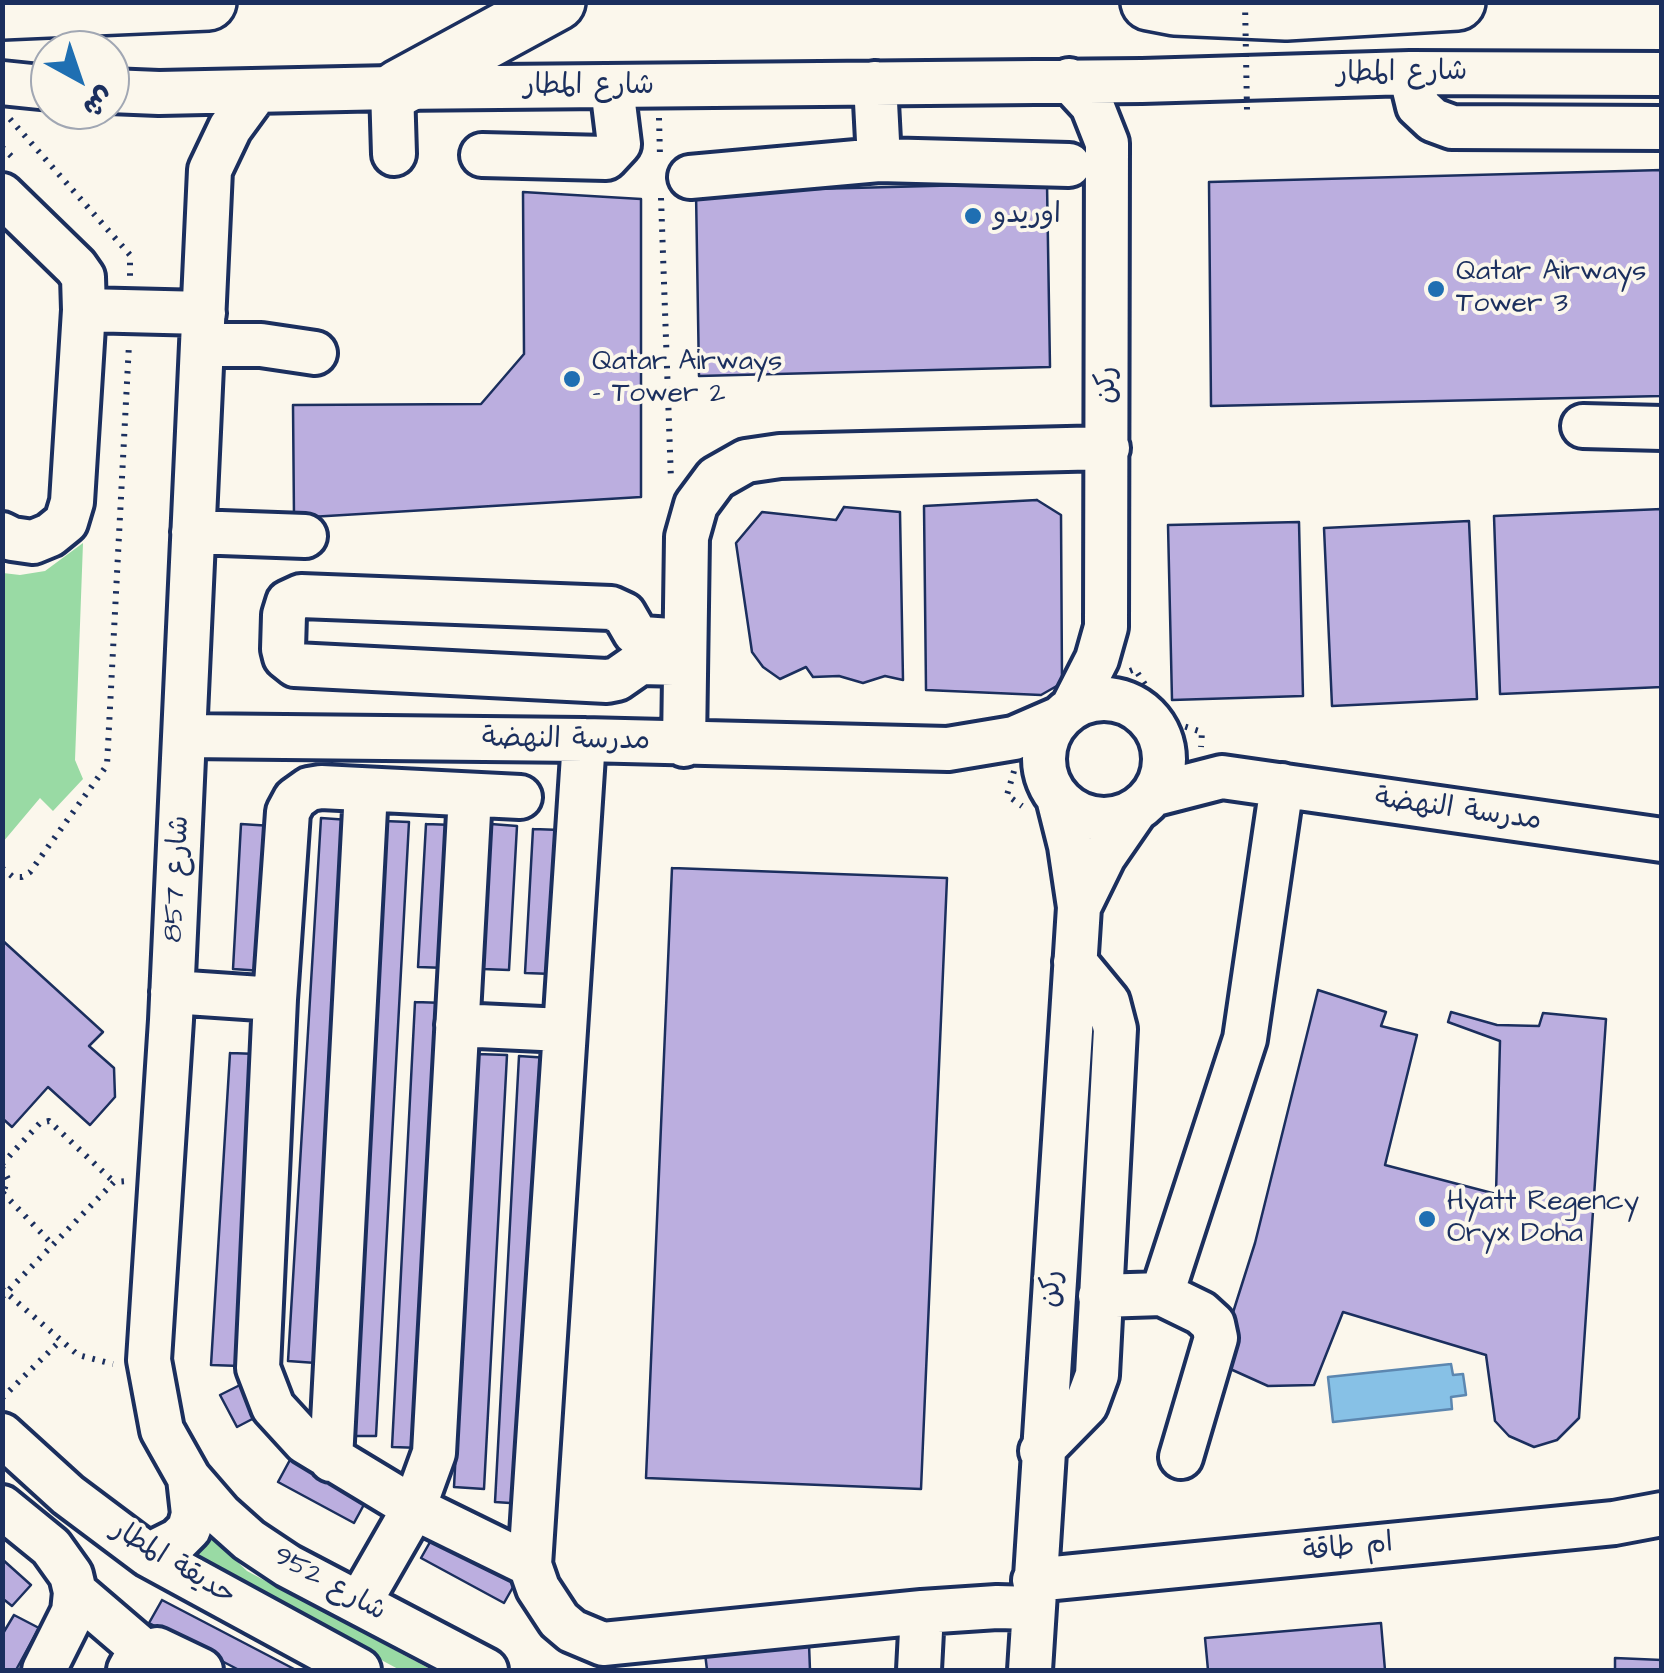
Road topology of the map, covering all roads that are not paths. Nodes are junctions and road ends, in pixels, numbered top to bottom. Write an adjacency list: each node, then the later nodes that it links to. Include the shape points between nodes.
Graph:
1 (208, 2): 5 (highway)
2 (557, 2): 14 (highway)
3 (1149, 2): 4 (highway, via 1286,12)
4 (1457, 2)
5 (2, 11)
6 (1410, 73): 7 (street, شارع المطار); 9 (street, شارع المطار); 18 (street, via 1418,106 1433,120)
7 (1662, 74)
8 (1069, 80): 9 (street, شارع المطار); 11 (street, شارع المطار); 21 (street, via 1092,105)
9 (1142, 81): 21 (street)
10 (2, 83): 12 (street)
11 (876, 83): 13 (street, شارع المطار); 24 (street)
12 (30, 86)
13 (612, 87): 14 (street, شارع المطار); 23 (street, via 619,144 606,158)
14 (396, 88): 15 (street, شارع المطار); 22 (street)
15 (257, 91): 17 (street, شارع المطار); 26 (street, شارع 857)
16 (130, 92): 17 (street, شارع المطار)
17 (159, 93): 26 (street, شارع 857, via 182,115)
18 (1489, 127): 19 (street); 20 (street, via 1534,145 1634,146)
19 (1662, 128)
20 (1662, 137)
21 (1107, 143): 34 (street, ركن)
22 (394, 154)
23 (482, 155)
24 (879, 160): 25 (street); 27 (street)
25 (1069, 165)
26 (210, 170): 30 (street, شارع 857)
27 (671, 181)
28 (2, 195): 29 (street, via 83,278)
29 (84, 326): 30 (street); 36 (street, via 66,522 33,542)
30 (203, 332): 31 (street); 35 (street, شارع 857)
31 (315, 354)
32 (1583, 426): 33 (street)
33 (1662, 428)
34 (1108, 448): 38 (street, ركن); 39 (street, via 746,461 716,478 696,505 686,537)
35 (193, 532): 37 (street); 42 (street, شارع 857)
36 (2, 534)
37 (305, 536)
38 (1106, 628): 40 (street, ركن, via 1097,659); 41 (street, ركن)
39 (685, 652): 39 (street, via 642,638 611,608 301,596 288,602 284,615 283,650 295,665 612,681 640,663); 44 (street)
40 (1066, 713): 41 (street, via 1090,700 1110,699 1129,704); 45 (street, مدرسة النهضة, via 1014,738); 47 (street, via 1048,737 1044,758)
41 (1152, 724): 46 (street, مدرسة النهضة); 51 (street, via 1164,754 1162,775)
42 (185, 736): 43 (street, مدرسة النهضة); 55 (street, شارع 857)
43 (584, 740): 44 (street, مدرسة النهضة); 58 (street)
44 (684, 745): 45 (street, مدرسة النهضة)
45 (948, 749): 47 (street, مدرسة النهضة)
46 (1269, 783): 51 (street, مدرسة النهضة, via 1222,777); 52 (street, مدرسة النهضة); 59 (street, via 1244,1038)
47 (1053, 789): 51 (street, via 1071,810 1103,819); 53 (street, ركن)
48 (366, 790): 49 (street); 56 (street, via 309,789 288,812); 64 (street)
49 (470, 795): 50 (street); 57 (street)
50 (520, 797)
51 (1144, 803): 53 (street, ركن, via 1104,856)
52 (1662, 840)
53 (1079, 907): 54 (street, ركن)
54 (1075, 962): 60 (street, via 1108,1002 1115,1029); 62 (street, ركن)
55 (172, 1006): 56 (street); 65 (street, شارع 857, via 149,1360 162,1430)
56 (274, 1013): 64 (street, via 258,1368 288,1426)
57 (457, 1025): 58 (street); 66 (street, via 434,1453)
58 (563, 1030): 70 (street)
59 (1162, 1294): 60 (street); 63 (street, via 1201,1313 1216,1338)
60 (1100, 1296): 62 (street, via 1091,1396)
61 (2, 1435): 69 (street, حديقة المطار)
62 (1041, 1451): 72 (street, ركن)
63 (1181, 1456)
64 (331, 1460): 66 (street)
65 (189, 1478): 69 (street, شارع 857, via 189,1529); 73 (street, شارع 952, via 249,1540)
66 (404, 1502): 70 (street); 73 (street)
67 (2, 1507): 71 (street, via 63,1561)
68 (1662, 1514): 72 (street, ام طاقة)
69 (148, 1555): 80 (street, حديقة المطار)
70 (530, 1564): 75 (street, ام طاقة, via 547,1603 572,1631)
71 (75, 1592): 76 (street); 78 (street, via 73,1612)
72 (1034, 1594): 74 (street, ام طاقة, via 997,1607); 82 (street, ركن)
73 (349, 1597): 77 (street, شارع 952)
74 (922, 1612): 75 (street, ام طاقة); 81 (street)
75 (653, 1655)
76 (137, 1661): 79 (street, via 157,1650)
77 (468, 1666)
78 (44, 1670)
79 (200, 1670)
80 (359, 1670)
81 (919, 1670)
82 (1030, 1670)

